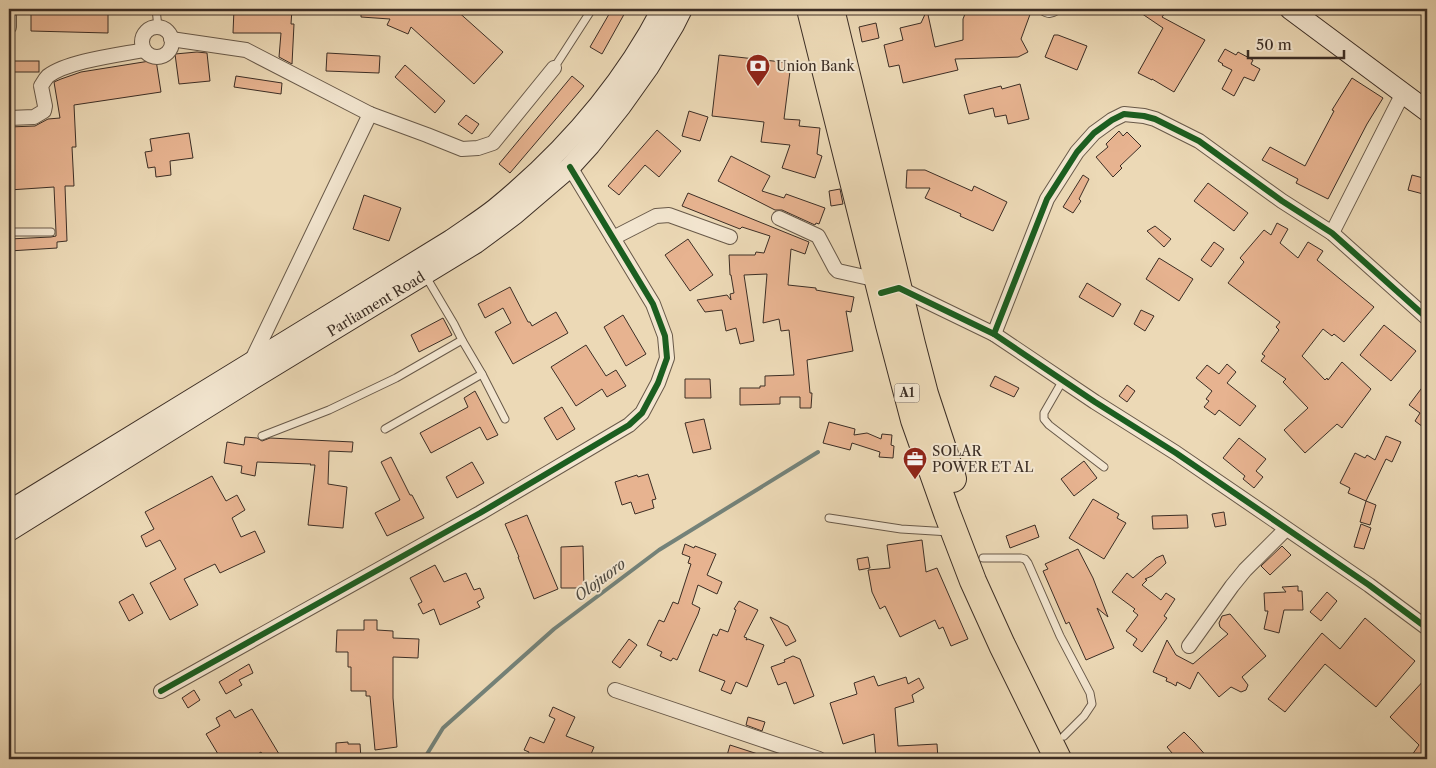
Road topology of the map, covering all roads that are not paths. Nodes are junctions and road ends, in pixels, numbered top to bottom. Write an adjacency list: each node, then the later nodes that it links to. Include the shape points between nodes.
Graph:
1 (156, 9): 11 (lane)
2 (592, 9): 15 (lane)
3 (662, 9): 32 (main road, Parliament Road, via 634,56 594,109 536,173 451,240)
4 (682, 9): 20 (main road, Parliament Road, via 648,68)
5 (810, 9): 28 (highway, A1)
6 (831, 9): 28 (highway, A1)
7 (1046, 9): 8 (street)
8 (1053, 9)
9 (1290, 9): 16 (main road)
10 (9, 16): 12 (street)
11 (158, 26): 13 (street, via 164,28); 14 (street, via 146,31 142,37)
12 (9, 27)
13 (172, 39): 14 (street, via 168,52 162,56); 18 (street, via 246,50)
14 (144, 50): 19 (street, via 82,62 56,72 41,86 44,111 34,117)
15 (554, 68): 18 (street, via 493,143 478,148 462,149)
16 (1403, 93): 17 (main road); 24 (street)
17 (1427, 111)
18 (370, 114): 32 (street)
19 (9, 118)
20 (570, 167): 26 (street); 27 (main road, Parliament Road, via 476,243)
21 (779, 218): 28 (street, via 818,236 838,271)
22 (9, 232): 23 (lane)
23 (51, 232)
24 (1332, 233): 29 (street); 30 (street, via 1200,141 1155,119 1124,114 1094,133 1077,152 1047,199)
25 (730, 237): 26 (street, via 669,215 656,216)
26 (612, 238): 48 (street, via 653,304 665,336 667,358 642,413 628,425 480,513)
27 (425, 274): 31 (lane); 32 (main road, Parliament Road)
28 (886, 287): 30 (street); 43 (highway, A1, via 914,420); 44 (highway, A1)
29 (1427, 318)
30 (994, 334): 34 (street)
31 (462, 340): 33 (lane); 37 (lane, via 396,378)
32 (250, 372): 39 (main road, Parliament Road); 42 (main road, Parliament Road)
33 (482, 374): 35 (lane); 36 (lane)
34 (1063, 380): 38 (lane, via 1044,413 1044,419); 41 (street)
35 (505, 419)
36 (385, 429)
37 (262, 436)
38 (1104, 467)
39 (9, 511)
40 (829, 518): 43 (lane, via 901,529)
41 (1286, 529): 45 (street); 46 (street, via 1245,570)
42 (9, 531)
43 (955, 532): 49 (highway, A1, via 1002,645)
44 (983, 558): 49 (highway, A1); 49 (lane, via 1025,559 1090,692 1092,704)
45 (1427, 628)
46 (1189, 646)
47 (615, 690): 50 (street)
48 (162, 691)
49 (1061, 748): 51 (highway, A1)
50 (820, 759)
51 (1075, 759)

